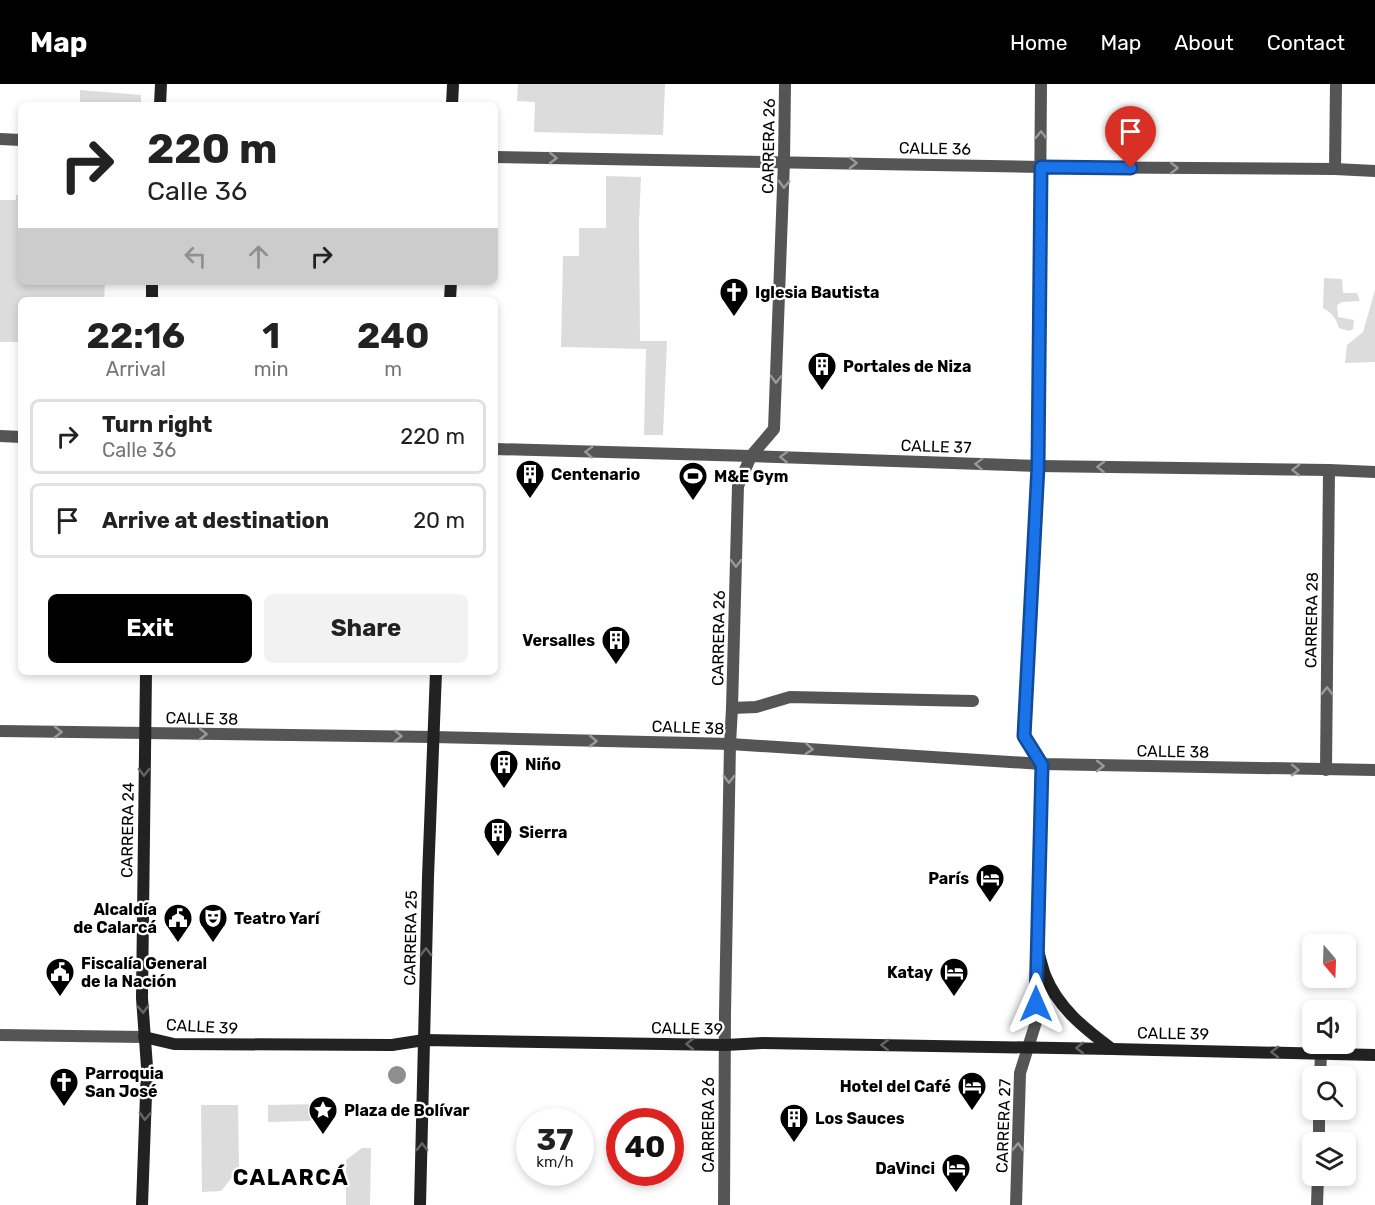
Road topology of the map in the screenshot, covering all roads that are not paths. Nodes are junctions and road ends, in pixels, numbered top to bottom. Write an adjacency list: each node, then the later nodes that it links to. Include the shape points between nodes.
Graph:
1 (161, 84): 6 (main road)
2 (453, 84): 7 (main road)
3 (785, 84): 11 (street, CARRERA 26)
4 (1041, 84): 12 (street, one-way to 4)
5 (1336, 84): 13 (street)
6 (160, 102)
7 (452, 102)
8 (0, 139): 9 (street)
9 (18, 140)
10 (498, 157): 11 (street, CALLE 36, one-way to 11)
11 (784, 161): 12 (street, CALLE 36, one-way to 12); 18 (street, CARRERA 26, one-way to 18, via 774,429)
12 (1041, 167): 13 (street, CALLE 36, one-way to 13); 19 (street)
13 (1335, 169): 14 (street, CALLE 36)
14 (1375, 171)
15 (0, 436): 16 (street)
16 (18, 437)
17 (498, 449): 18 (street, CALLE 37, one-way to 17)
18 (751, 456): 19 (street, CALLE 37, one-way to 18); 25 (street, CARRERA 26, one-way to 25, via 738,486)
19 (1038, 466): 20 (street, CALLE 37, one-way to 19); 30 (street, via 1024,736)
20 (1329, 470): 21 (street, CALLE 37); 31 (street, CARRERA 28, one-way to 20)
21 (1375, 472)
22 (146, 675): 27 (main road, CARRERA 24)
23 (436, 675): 28 (main road, CARRERA 25)
24 (973, 701): 25 (street, via 790,697 756,707)
25 (732, 708): 29 (street, CARRERA 26)
26 (0, 731): 27 (street, CALLE 38, one-way to 27)
27 (145, 734): 28 (street, CALLE 38, one-way to 28); 35 (main road, CARRERA 24, one-way to 35)
28 (434, 737): 29 (street, CALLE 38, one-way to 29); 36 (main road, CARRERA 25, one-way to 28)
29 (730, 744): 30 (street, CALLE 38, one-way to 30); 37 (street, CARRERA 26, one-way to 37)
30 (1042, 765): 31 (street, CALLE 38, one-way to 31); 33 (street, CARRERA 27)
31 (1326, 770): 32 (street, CALLE 38)
32 (1375, 770)
33 (1036, 948): 38 (street, CARRERA 27, via 1036,1022); 39 (main road, via 1054,994 1065,1009)
34 (0, 1035): 35 (street, CALLE 39)
35 (144, 1037): 36 (main road, CALLE 39, via 174,1044 392,1045); 44 (main road, CARRERA 24, one-way to 44, via 147,1067)
36 (424, 1040): 37 (main road, CALLE 39, one-way to 36); 45 (main road, CARRERA 25, one-way to 36)
37 (725, 1045): 38 (main road, CALLE 39, one-way to 37); 46 (street, CARRERA 26)
38 (1029, 1048): 39 (main road, CALLE 39, one-way to 38); 47 (street, CARRERA 27, one-way to 38, via 1020,1073)
39 (1112, 1049): 40 (main road, CALLE 39, one-way to 39)
40 (1302, 1053)
41 (1348, 1054): 42 (main road, CALLE 39)
42 (1375, 1055)
43 (1318, 1186): 48 (street)
44 (142, 1205)
45 (420, 1205)
46 (724, 1205)
47 (1017, 1205)
48 (1317, 1205)

